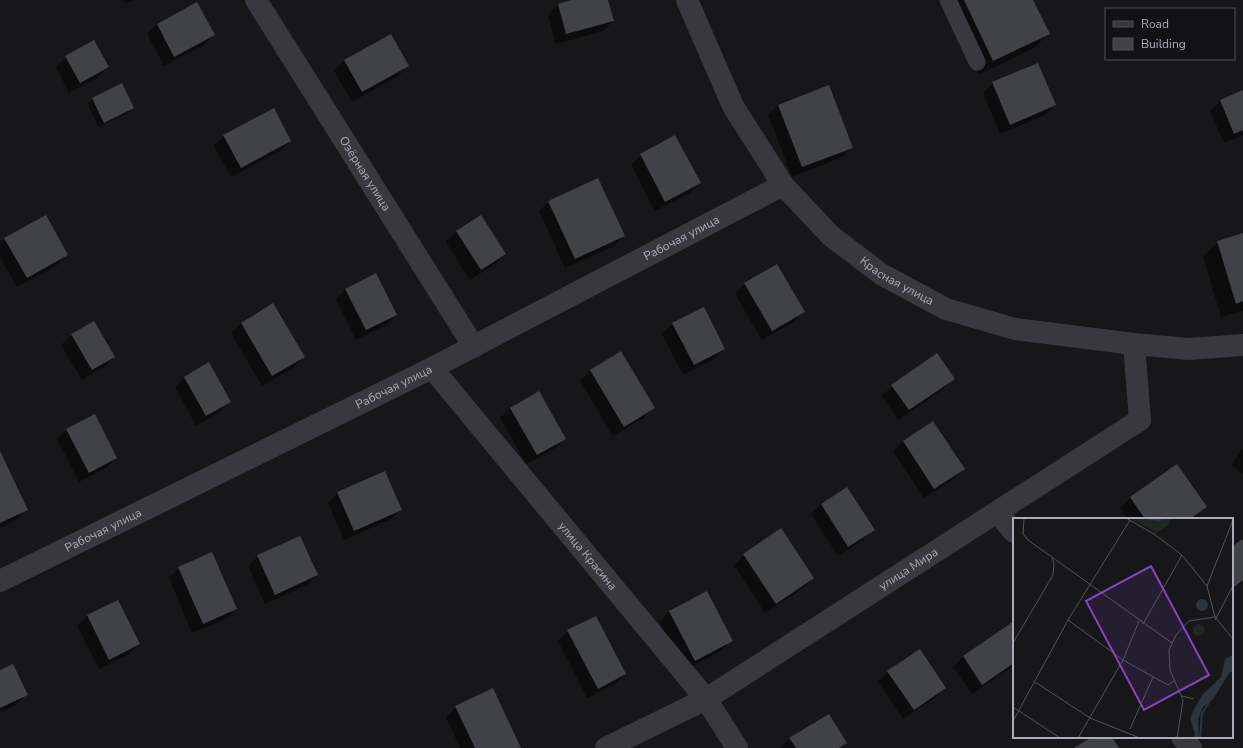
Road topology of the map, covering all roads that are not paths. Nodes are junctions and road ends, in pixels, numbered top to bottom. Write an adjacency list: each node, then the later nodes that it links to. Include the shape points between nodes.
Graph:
1 (256, 0): 8 (street, Озёрная улица)
2 (687, 0): 5 (street, Красная улица, via 733,106)
3 (948, 0): 4 (lane)
4 (977, 62)
5 (783, 185): 6 (street, Красная улица, via 831,236 881,274 946,309 1015,329); 8 (street, Рабочая улица)
6 (1134, 344): 7 (street, Красная улица, via 1189,349); 10 (street, улица Мира, via 1140,420)
7 (1243, 345)
8 (474, 347): 9 (street, Рабочая улица)
9 (432, 368): 12 (street, Рабочая улица); 13 (street, улица Красина)
10 (997, 512): 11 (street); 13 (street, улица Мира)
11 (1013, 531)
12 (0, 581)
13 (706, 699): 15 (street, улица Мира); 16 (street, улица Красина)
14 (1183, 738): 17 (street)
15 (606, 748)
16 (737, 748)
17 (1191, 748)

